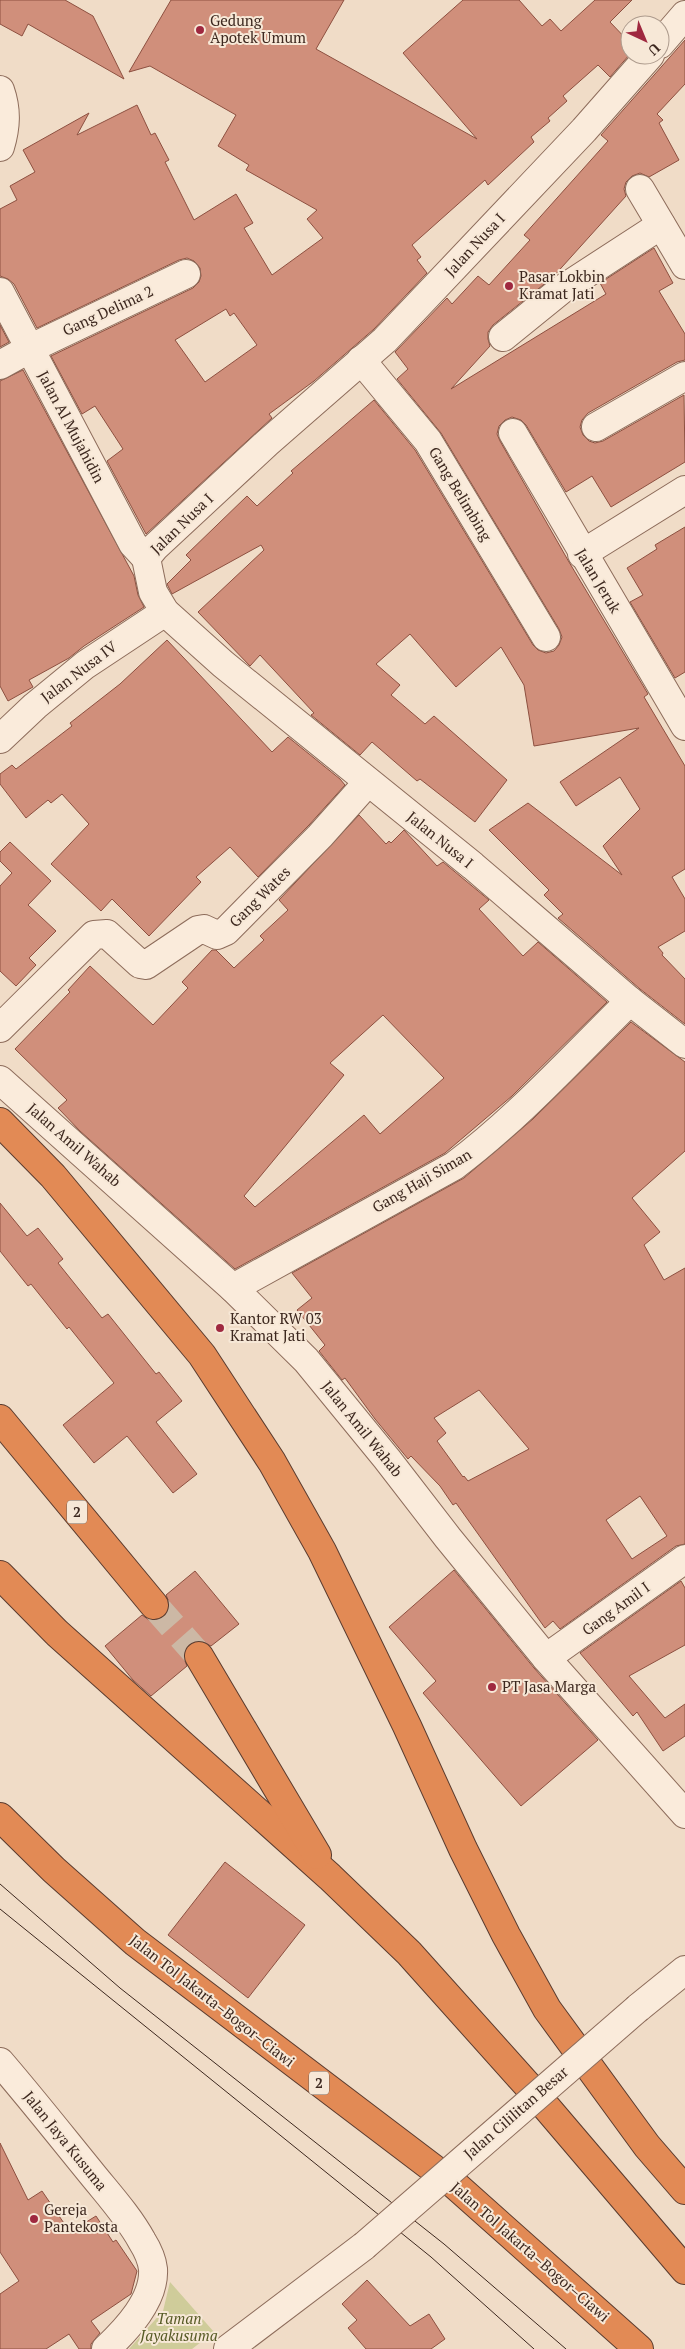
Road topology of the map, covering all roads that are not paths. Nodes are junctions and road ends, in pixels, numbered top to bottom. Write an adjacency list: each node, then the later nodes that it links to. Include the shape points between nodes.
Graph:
1 (685, 15): 2 (street)
2 (670, 32)
3 (641, 65): 13 (street, Jalan Nusa I, via 385,340)
4 (0, 90): 5 (street, via 6,114)
5 (0, 147)
6 (640, 188): 7 (street)
7 (661, 225): 8 (street); 11 (street, via 561,290)
8 (685, 265)
9 (186, 274): 12 (street, Gang Delima 2)
10 (0, 292): 12 (street, Jalan Al Mujahidin)
11 (503, 337)
12 (30, 349): 14 (street, Gang Delima 2); 20 (street, Jalan Al Mujahidin, via 133,544)
13 (361, 360): 20 (street, Jalan Nusa I, via 267,443); 22 (street, Gang Belimbing, via 428,441)
14 (0, 365)
15 (685, 376): 16 (street)
16 (596, 427)
17 (513, 434): 19 (street, Jalan Jeruk)
18 (685, 490): 19 (street)
19 (582, 554): 23 (street, Jalan Jeruk)
20 (146, 558): 21 (street, Jalan Nusa I, via 152,592)
21 (165, 612): 24 (street, Jalan Nusa IV, via 85,665); 25 (street, Jalan Nusa I, via 223,664)
22 (546, 637)
23 (685, 726)
24 (0, 739)
25 (368, 782): 26 (street, Jalan Nusa I, via 515,901); 27 (street, Gang Wates, via 320,836 226,931 216,935 204,929 198,930 146,965 140,964 107,934 94,935)
26 (630, 1001): 28 (street, Jalan Nusa I); 31 (street, Gang Haji Siman, via 532,1098 454,1166)
27 (0, 1028)
28 (685, 1044)
29 (0, 1080): 31 (street, Jalan Amil Wahab)
30 (0, 1122): 44 (highway, via 53,1176 202,1355 272,1462 322,1551 463,1849 547,2009 647,2146)
31 (233, 1288): 37 (street, Jalan Amil Wahab, via 306,1360)
32 (0, 1418): 35 (highway, 2)
33 (685, 1559): 37 (street, Gang Amil I)
34 (0, 1575): 40 (highway, via 57,1633)
35 (154, 1605)
36 (199, 1656): 40 (highway)
37 (546, 1658): 38 (street, Jalan Amil Wahab)
38 (685, 1814)
39 (0, 1817): 48 (highway, Jalan Tol Jakarta–Bogor–Ciawi / 2, via 135,1942 455,2185)
40 (330, 1877): 45 (highway, via 422,1967)
41 (685, 1970): 47 (street, Jalan Cililitan Besar, bridge, via 364,2246)
42 (0, 2062): 43 (street, Jalan Jaya Kusuma)
43 (11, 2092): 46 (street, Jalan Jaya Kusuma, via 111,2198 142,2239 149,2254 153,2268 146,2297 131,2322)
44 (685, 2190)
45 (685, 2270)
46 (106, 2349)
47 (228, 2349)
48 (638, 2349)

